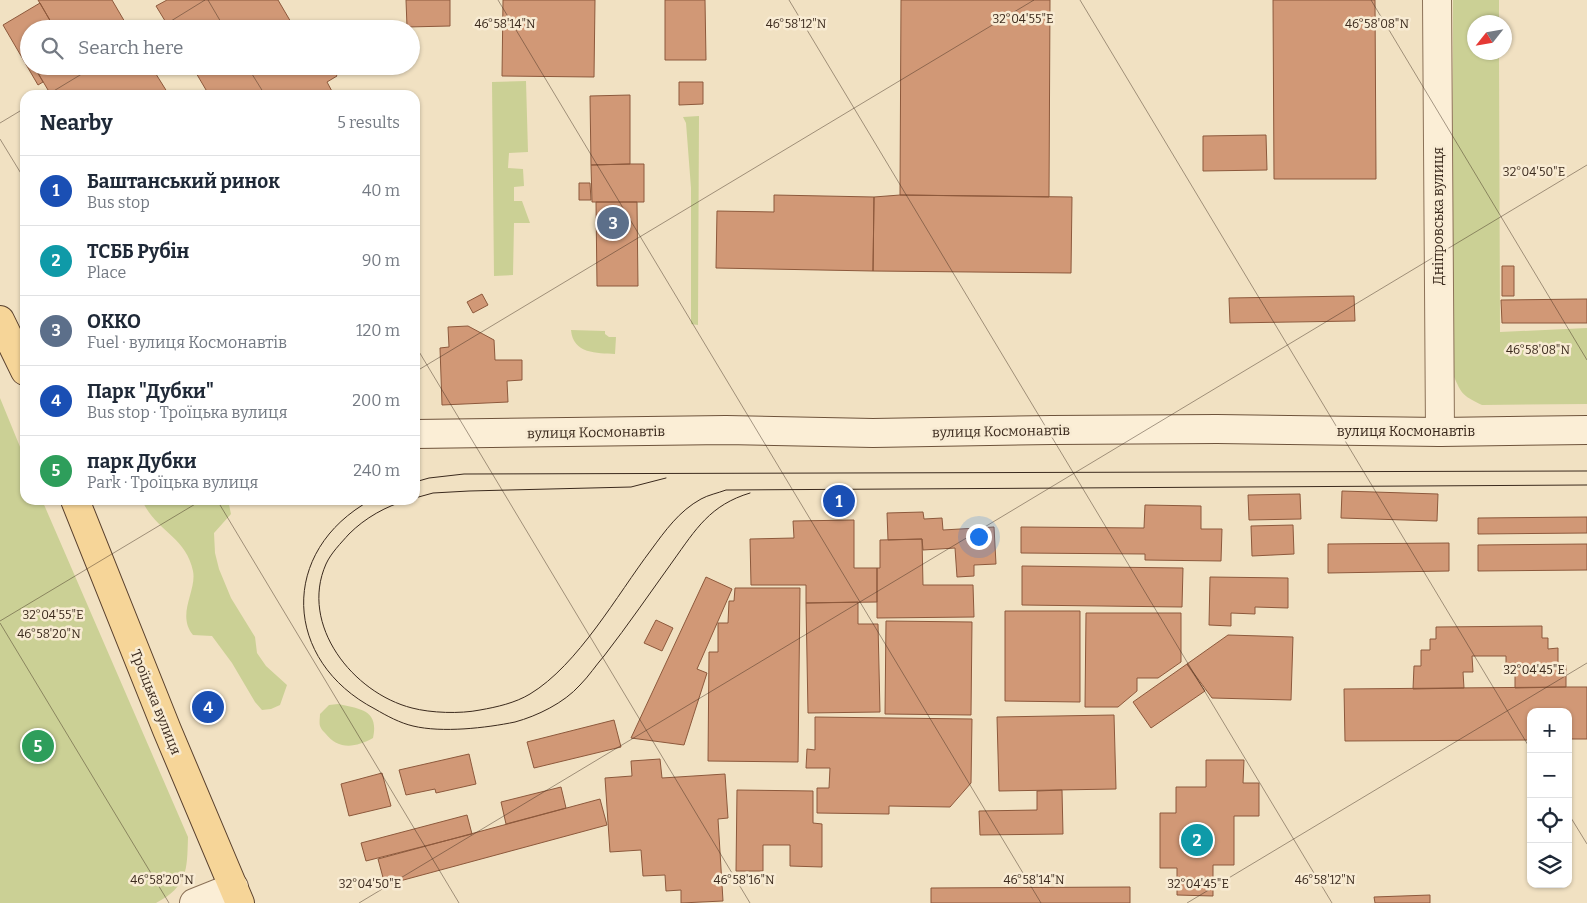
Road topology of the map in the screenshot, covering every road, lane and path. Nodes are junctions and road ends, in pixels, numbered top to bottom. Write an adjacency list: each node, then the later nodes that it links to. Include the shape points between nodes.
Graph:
1 (1437, 0): 5 (main road, Дніпровська вулиця)
2 (0, 320): 3 (main road)
3 (20, 361)
4 (1587, 430): 5 (main road, вулиця Космонавтів)
5 (1440, 432): 6 (main road, вулиця Космонавтів, via 1119,430 873,433 726,430)
6 (420, 434)
7 (77, 505): 8 (main road, Троїцька вулиця)
8 (237, 895): 9 (main road)
9 (194, 903)

